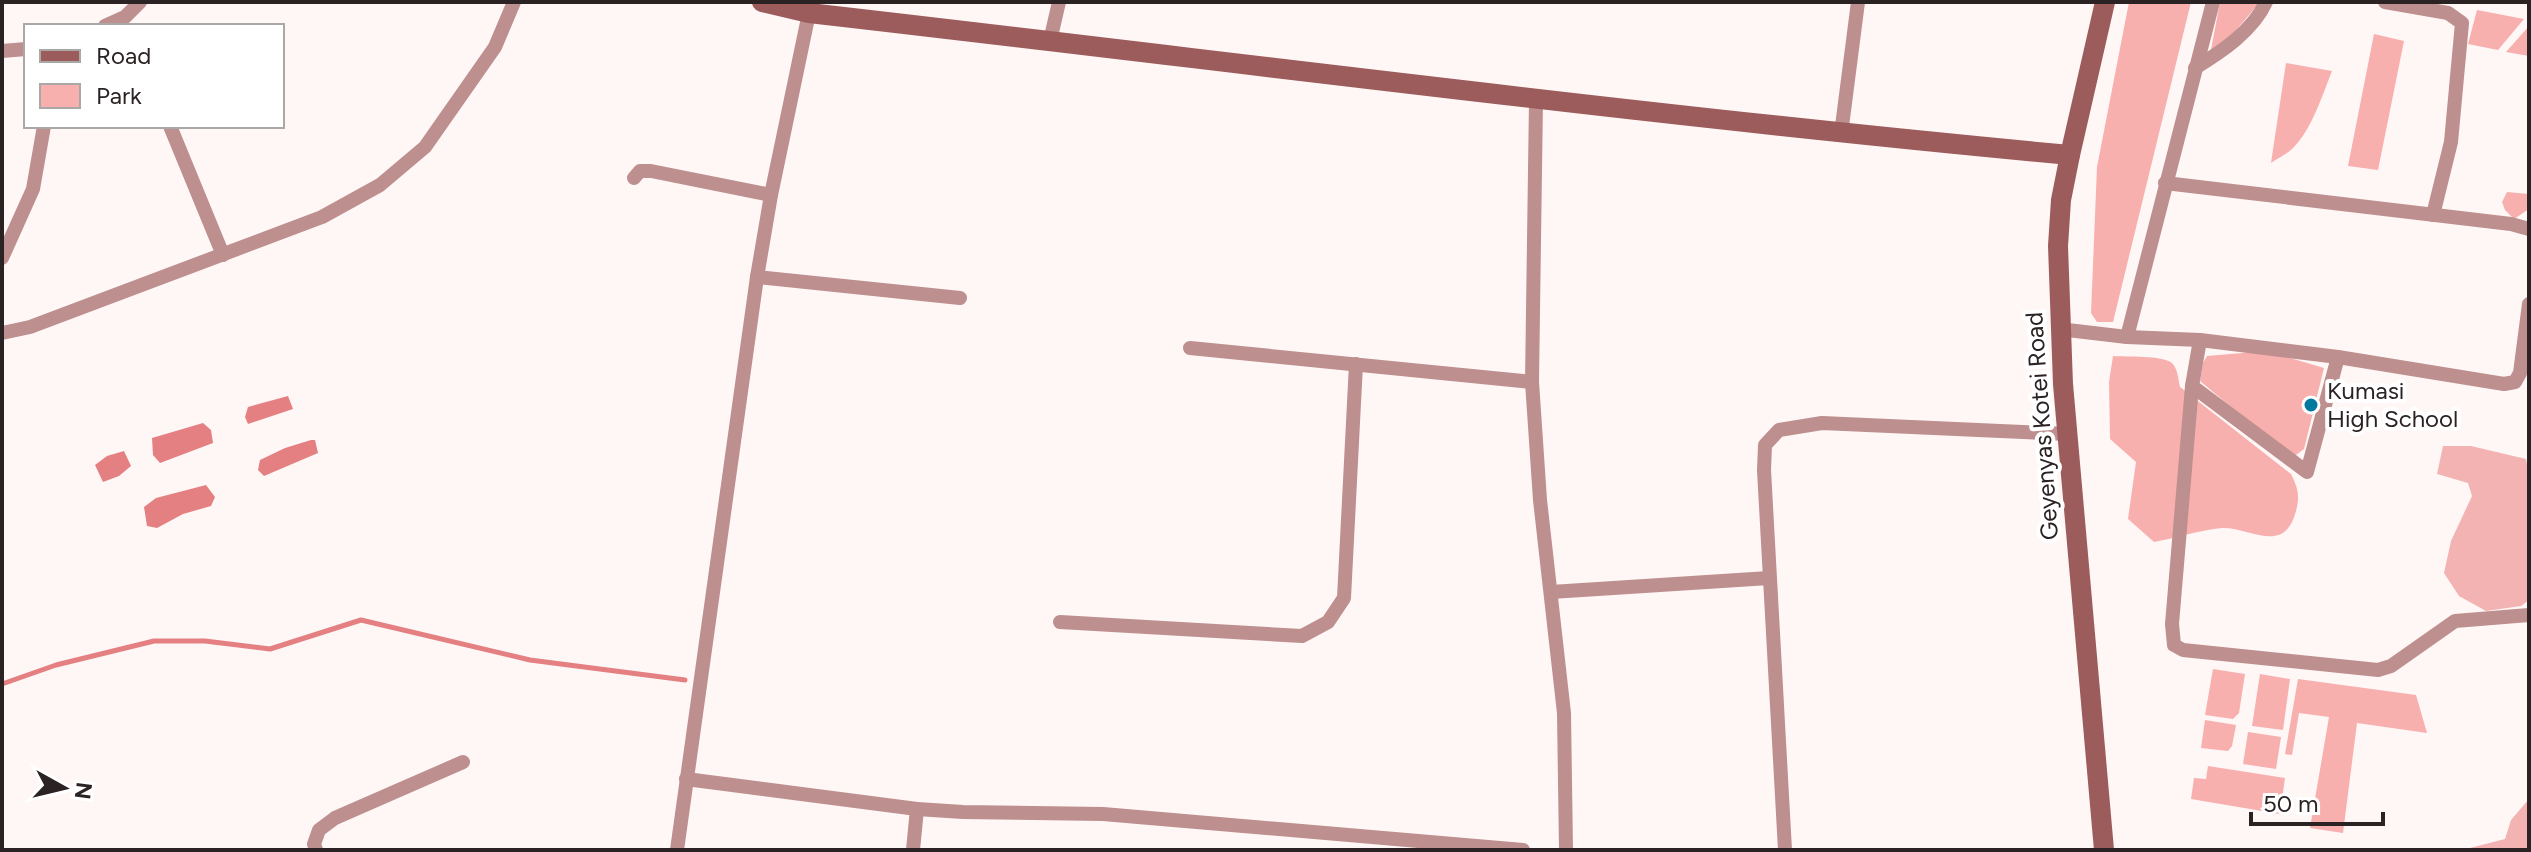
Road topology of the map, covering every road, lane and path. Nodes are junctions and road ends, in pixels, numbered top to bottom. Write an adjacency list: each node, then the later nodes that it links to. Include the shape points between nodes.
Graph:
1 (140, 2): 11 (street)
2 (514, 2): 26 (street, via 495,47 414,157 380,185 322,217)
3 (762, 2): 10 (street)
4 (1059, 2): 12 (street)
5 (1858, 2): 19 (street)
6 (2105, 2): 20 (street, Geyenyas Kotei Road)
7 (2213, 2): 15 (street)
8 (2266, 2): 15 (street, via 2261,14 2222,51)
9 (2385, 2): 24 (street, via 2448,13 2462,23 2451,142)
10 (809, 13): 12 (street); 23 (street)
11 (127, 21)
12 (1050, 41): 16 (street)
13 (24, 49): 14 (street)
14 (2, 51)
15 (2195, 68): 22 (street)
16 (1536, 100): 19 (street); 38 (street)
17 (44, 128): 27 (street, via 33,189)
18 (171, 128): 26 (street)
19 (1841, 134): 20 (street)
20 (2070, 155): 31 (street, Geyenyas Kotei Road, via 2058,246)
21 (634, 178): 23 (street, via 640,171 651,171)
22 (2165, 183): 24 (street); 33 (street)
23 (771, 195): 28 (street)
24 (2433, 215): 25 (street)
25 (2529, 229)
26 (223, 255): 32 (street)
27 (2, 258)
28 (757, 277): 29 (street); 46 (street)
29 (960, 298)
30 (2529, 304): 36 (street, via 2515,382 2464,379)
31 (2059, 329): 33 (street); 40 (street, Geyenyas Kotei Road)
32 (2, 333)
33 (2127, 337): 34 (street)
34 (2200, 340): 36 (street); 39 (street)
35 (1190, 348): 37 (street)
36 (2338, 357): 39 (street, via 2307,472)
37 (1356, 364): 38 (street); 44 (street, via 1344,598 1328,622 1302,636)
38 (1532, 382): 42 (street)
39 (2192, 386): 43 (street, via 2174,645 2378,670 2455,621)
40 (2068, 434): 41 (street, via 1822,423 1779,430 1765,445); 54 (street, Geyenyas Kotei Road)
41 (1769, 578): 42 (street); 53 (street)
42 (1551, 592): 52 (street, via 1564,713)
43 (2529, 615)
44 (1060, 622)
45 (463, 762): 48 (street, via 335,818 319,830)
46 (686, 779): 47 (street); 49 (street)
47 (917, 809): 50 (street); 51 (street, via 1103,814)
48 (316, 850)
49 (677, 850)
50 (913, 850)
51 (1523, 850)
52 (1566, 850)
53 (1785, 850)
54 (2104, 850)

